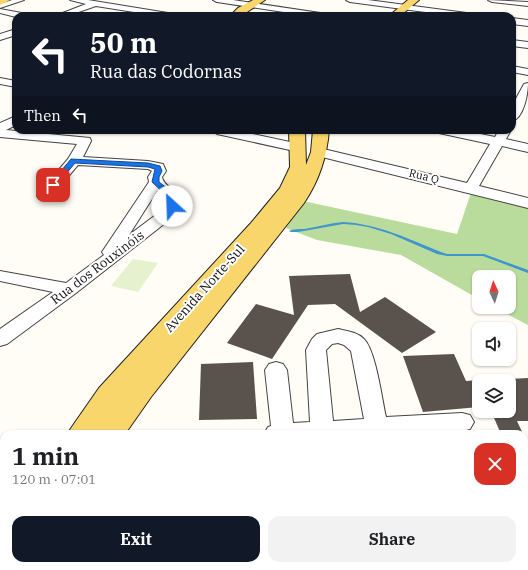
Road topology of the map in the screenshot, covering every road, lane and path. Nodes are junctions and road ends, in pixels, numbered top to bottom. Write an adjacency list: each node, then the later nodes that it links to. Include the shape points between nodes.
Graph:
1 (5, 0): 10 (main road)
2 (20, 0): 13 (street)
3 (74, 0): 11 (street)
4 (104, 0): 11 (street)
5 (217, 0): 15 (street)
6 (260, 0): 15 (main road)
7 (350, 0): 14 (street)
8 (414, 0): 14 (main road)
9 (492, 0): 12 (street)
10 (0, 2)
11 (95, 3): 17 (street); 18 (street)
12 (528, 4)
13 (0, 6)
14 (405, 7): 20 (main road); 21 (street)
15 (242, 10): 19 (street)
16 (0, 11): 22 (street)
17 (70, 12)
18 (150, 12)
19 (270, 12)
20 (399, 12)
21 (443, 12)
22 (12, 14)
23 (516, 22): 24 (street)
24 (528, 23)
25 (12, 33): 26 (street)
26 (0, 37)
27 (0, 41): 28 (street)
28 (11, 43)
29 (516, 44): 30 (street)
30 (528, 45)
31 (516, 70): 32 (street)
32 (528, 72)
33 (0, 80): 34 (street)
34 (12, 83)
35 (528, 86): 36 (street)
36 (520, 104)
37 (12, 122): 38 (street)
38 (0, 128)
39 (0, 133): 47 (street, via 84,140 84,145)
40 (244, 134): 45 (street, Rua Q)
41 (316, 134): 45 (main road, Avenida Norte-Sul)
42 (461, 134): 44 (street)
43 (503, 134): 44 (street)
44 (498, 142): 46 (street); 49 (street)
45 (305, 143): 49 (street, Rua Q); 59 (main road, Avenida Norte-Sul, via 295,176 273,209 129,371); 60 (main road, Avenida Norte-Sul, via 305,188 286,216)
46 (528, 148)
47 (74, 161): 48 (street, via 148,165); 50 (street)
48 (157, 175): 52 (street); 52 (street, Rua dos Rouxinóis, via 172,199 170,209)
49 (471, 188): 51 (street, Rua Q)
50 (44, 196)
51 (528, 203)
52 (102, 264): 54 (street, Rua dos Rouxinóis)
53 (0, 276): 54 (street)
54 (70, 289): 55 (street, Rua dos Rouxinóis)
55 (0, 339)
56 (276, 370): 61 (street)
57 (462, 422): 58 (street)
58 (377, 428): 62 (street); 62 (street, via 359,345 351,339 335,337 321,340 316,350)
59 (84, 430)
60 (112, 430)
61 (283, 430)
62 (322, 430)

